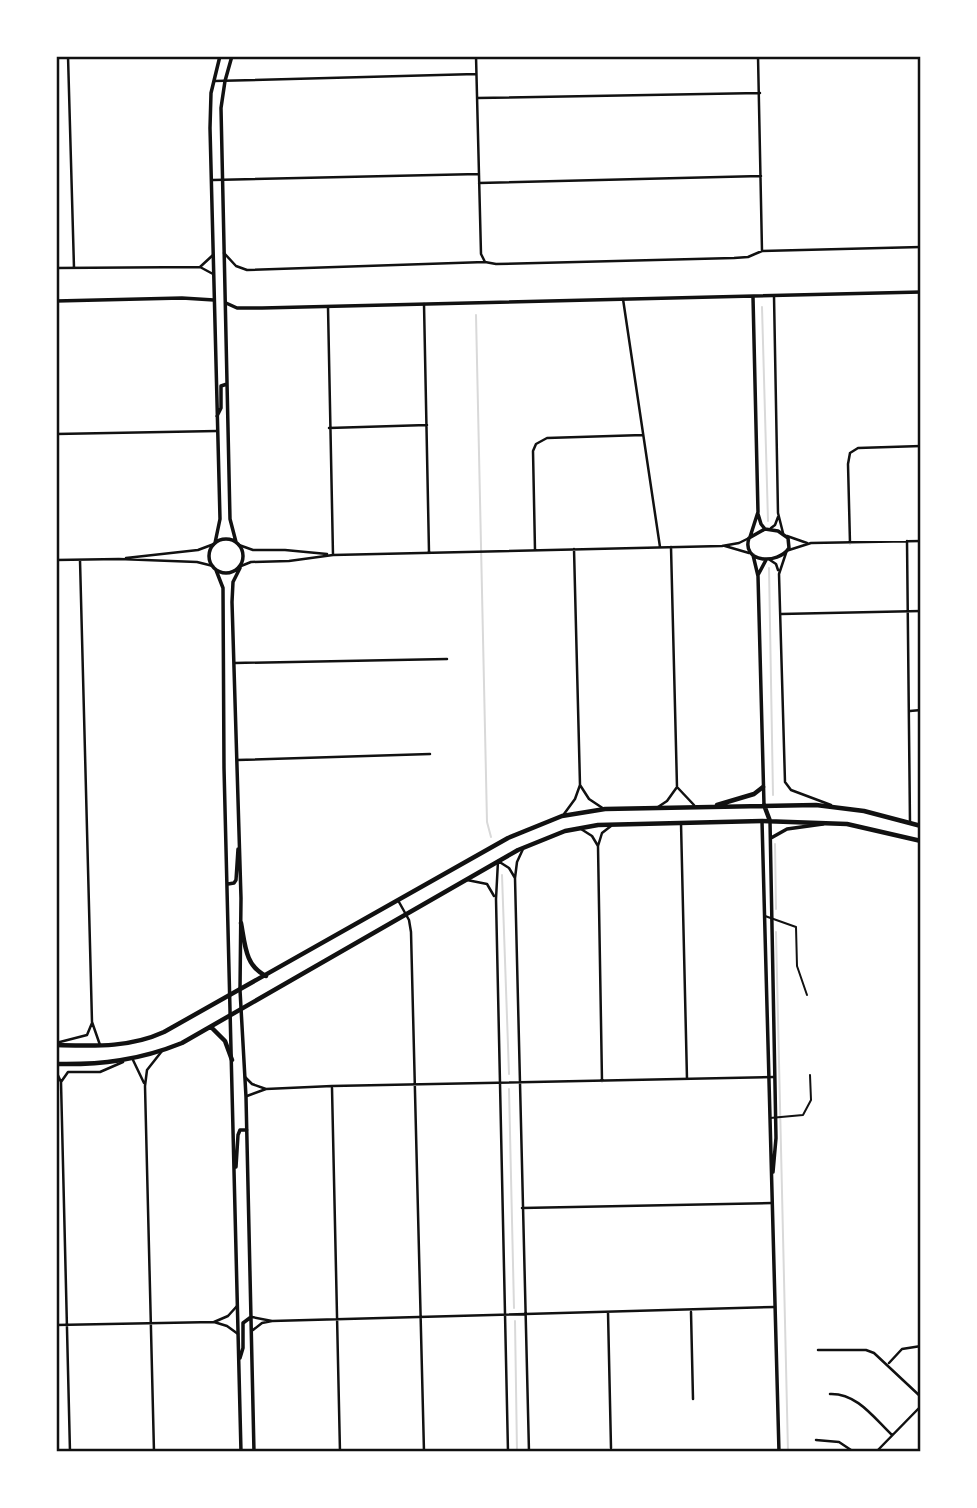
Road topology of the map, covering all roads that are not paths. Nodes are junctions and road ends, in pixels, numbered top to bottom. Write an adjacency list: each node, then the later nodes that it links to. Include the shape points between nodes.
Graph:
1 (68, 56): 23 (street)
2 (220, 56): 7 (main road)
3 (232, 56): 8 (main road)
4 (476, 56): 6 (street)
5 (758, 56): 9 (street)
6 (476, 74): 8 (street); 10 (street)
7 (213, 81): 8 (street); 13 (main road)
8 (225, 81): 14 (main road)
9 (760, 93): 10 (street); 12 (street)
10 (477, 98): 11 (street)
11 (479, 174): 14 (street); 15 (street)
12 (761, 176): 15 (street); 17 (street)
13 (212, 180): 14 (street); 19 (main road)
14 (222, 180): 18 (main road)
15 (479, 183): 20 (street)
16 (921, 247): 17 (street)
17 (762, 251): 20 (street, via 740,258)
18 (224, 253): 20 (street, via 246,270); 31 (main road)
19 (213, 255): 21 (street); 24 (main road)
20 (485, 262)
21 (200, 267): 23 (street); 24 (street)
22 (56, 268): 23 (street)
23 (74, 268)
24 (213, 274): 29 (main road)
25 (921, 292): 26 (main road)
26 (774, 296): 27 (main road); 43 (street)
27 (753, 297): 28 (main road); 42 (main road)
28 (623, 299): 32 (main road); 40 (street)
29 (214, 300): 30 (main road); 31 (main road); 35 (main road)
30 (56, 301)
31 (226, 303): 33 (main road, via 241,308); 34 (main road)
32 (424, 304): 33 (main road); 36 (street)
33 (328, 307): 37 (street)
34 (227, 384): 35 (main road, via 221,386); 51 (main road, via 230,519)
35 (216, 418): 38 (main road)
36 (427, 425): 37 (street); 58 (street)
37 (329, 428): 60 (street)
38 (217, 431): 39 (street); 50 (main road, via 220,526)
39 (56, 434)
40 (643, 435): 54 (street); 57 (street, via 547,438 536,444)
41 (921, 446): 49 (street, via 858,448 850,453)
42 (758, 512): 44 (main road); 46 (main road)
43 (778, 513): 44 (street, via 775,525); 45 (street)
44 (767, 529): 45 (main road); 46 (main road)
45 (784, 534): 52 (street); 59 (main road)
46 (750, 537): 53 (street); 61 (main road)
47 (907, 541): 48 (street); 49 (street); 70 (street)
48 (921, 541)
49 (850, 542): 52 (street)
50 (215, 544): 51 (main road, via 226,539); 62 (street); 67 (main road, via 209,553)
51 (237, 544): 60 (street, via 253,550); 66 (main road, via 244,558)
52 (811, 544): 59 (street)
53 (722, 545): 55 (street); 61 (street)
54 (660, 547): 55 (street); 56 (street)
55 (671, 547): 80 (street)
56 (574, 549): 57 (street); 79 (street)
57 (536, 550): 58 (street)
58 (429, 552): 60 (street)
59 (787, 552): 65 (main road); 68 (street)
60 (333, 555): 66 (street, via 251,562)
61 (752, 555): 65 (main road); 69 (main road)
62 (119, 559): 64 (street); 67 (street, via 198,562)
63 (56, 560): 64 (street)
64 (80, 560): 118 (street)
65 (769, 560): 68 (street, via 777,565); 69 (main road, via 761,565)
66 (240, 567): 67 (main road, via 230,573); 74 (main road, via 232,592)
67 (214, 568): 105 (main road, via 223,588)
68 (779, 574): 72 (street)
69 (758, 576): 81 (main road)
70 (907, 611): 71 (street); 72 (street); 76 (street)
71 (921, 611)
72 (781, 614): 85 (street, via 786,785)
73 (447, 659): 74 (street)
74 (235, 663): 78 (main road)
75 (921, 710): 76 (street)
76 (909, 711): 93 (street)
77 (430, 754): 78 (street)
78 (237, 760): 97 (main road)
79 (580, 785): 87 (street, via 589,799); 88 (street)
80 (677, 787): 83 (street); 86 (street)
81 (763, 788): 82 (main road); 84 (main road)
82 (764, 805): 84 (main road); 85 (main road); 89 (main road); 90 (main road)
83 (696, 807): 84 (main road); 86 (main road)
84 (710, 807)
85 (834, 807): 93 (main road)
86 (655, 808): 87 (main road)
87 (605, 809): 88 (main road)
88 (562, 816): 107 (main road, via 509,838)
89 (762, 821): 90 (main road); 92 (main road); 109 (main road)
90 (770, 821): 91 (main road); 98 (main road)
91 (835, 822): 98 (main road, via 787,828); 99 (main road)
92 (681, 823): 94 (main road); 132 (street)
93 (910, 823): 95 (main road)
94 (615, 824): 96 (main road); 100 (street, via 602,833)
95 (921, 826)
96 (578, 828): 100 (street, via 590,834); 101 (main road)
97 (239, 840): 105 (main road, via 236,880); 111 (main road)
98 (771, 840): 110 (main road)
99 (921, 841)
100 (598, 846): 133 (street)
101 (525, 847): 102 (main road); 103 (street)
102 (498, 862): 103 (street); 104 (main road); 106 (street)
103 (515, 878): 135 (street)
104 (466, 880): 106 (street, via 487,884); 108 (main road)
105 (228, 884): 115 (main road)
106 (496, 899): 136 (street)
107 (398, 900): 108 (street); 112 (main road)
108 (406, 914): 116 (main road); 137 (street, via 411,932)
109 (764, 916): 110 (lane); 130 (main road)
110 (770, 916): 114 (lane, via 796,928 797,966); 131 (main road)
111 (241, 923): 112 (main road, via 248,959); 113 (main road)
112 (266, 976): 113 (main road)
113 (240, 990): 115 (main road); 116 (main road)
114 (807, 995)
115 (230, 997): 117 (main road); 121 (main road, via 153,1037)
116 (241, 1010): 117 (main road); 129 (main road)
117 (231, 1016): 119 (main road); 124 (main road)
118 (92, 1022): 120 (street, via 84,1037); 121 (street)
119 (211, 1027): 122 (main road); 124 (main road, via 225,1041)
120 (56, 1044): 121 (main road)
121 (101, 1046)
122 (162, 1051): 123 (main road); 138 (street, via 147,1070)
123 (133, 1060): 125 (main road); 138 (street)
124 (232, 1060): 145 (main road)
125 (123, 1062): 126 (main road); 134 (street, via 100,1072 68,1072)
126 (56, 1064)
127 (56, 1071): 134 (street)
128 (810, 1074): 143 (lane, via 811,1100 806,1112 799,1117)
129 (245, 1077): 140 (street); 141 (main road)
130 (768, 1077): 131 (street); 132 (street); 142 (main road)
131 (774, 1077): 143 (main road)
132 (687, 1079): 133 (street)
133 (602, 1081): 135 (street)
134 (61, 1082): 162 (street)
135 (520, 1083): 136 (street); 148 (street)
136 (500, 1084): 137 (street); 154 (street)
137 (416, 1085): 139 (street); 155 (street)
138 (145, 1086): 160 (street)
139 (332, 1086): 140 (street); 157 (street)
140 (266, 1089): 141 (street)
141 (246, 1097): 144 (main road)
142 (769, 1118): 143 (lane); 146 (main road)
143 (776, 1118): 146 (main road)
144 (247, 1130): 145 (main road, via 238,1135); 156 (main road)
145 (234, 1175): 149 (main road)
146 (772, 1181): 147 (main road)
147 (772, 1203): 148 (street); 150 (main road)
148 (522, 1208): 153 (street)
149 (237, 1305): 159 (street); 164 (main road)
150 (775, 1307): 151 (street); 184 (main road)
151 (691, 1311): 152 (street); 171 (street)
152 (608, 1312): 153 (street); 175 (street)
153 (524, 1314): 154 (street); 183 (street)
154 (505, 1315): 155 (street); 182 (street)
155 (421, 1316): 157 (street); 181 (street)
156 (251, 1317): 158 (street); 163 (main road); 167 (main road, via 243,1323)
157 (338, 1319): 158 (street); 180 (street)
158 (272, 1321): 163 (street)
159 (214, 1322): 160 (street); 164 (street)
160 (151, 1323): 162 (street); 177 (street)
161 (56, 1325): 162 (street)
162 (67, 1325): 176 (street)
163 (251, 1332): 179 (main road)
164 (238, 1334): 167 (main road)
165 (921, 1346): 168 (street, via 902,1349)
166 (818, 1350): 168 (street, via 866,1350)
167 (239, 1364): 178 (main road)
168 (888, 1364): 170 (street)
169 (830, 1394): 173 (street, via 855,1400)
170 (921, 1397)
171 (693, 1399)
172 (921, 1406): 173 (street)
173 (892, 1435): 186 (street)
174 (816, 1440): 185 (street, via 839,1442)
175 (611, 1448)
176 (70, 1452)
177 (154, 1452)
178 (241, 1452)
179 (254, 1452)
180 (340, 1452)
181 (424, 1452)
182 (508, 1452)
183 (529, 1452)
184 (779, 1452)
185 (854, 1452)
186 (876, 1452)

